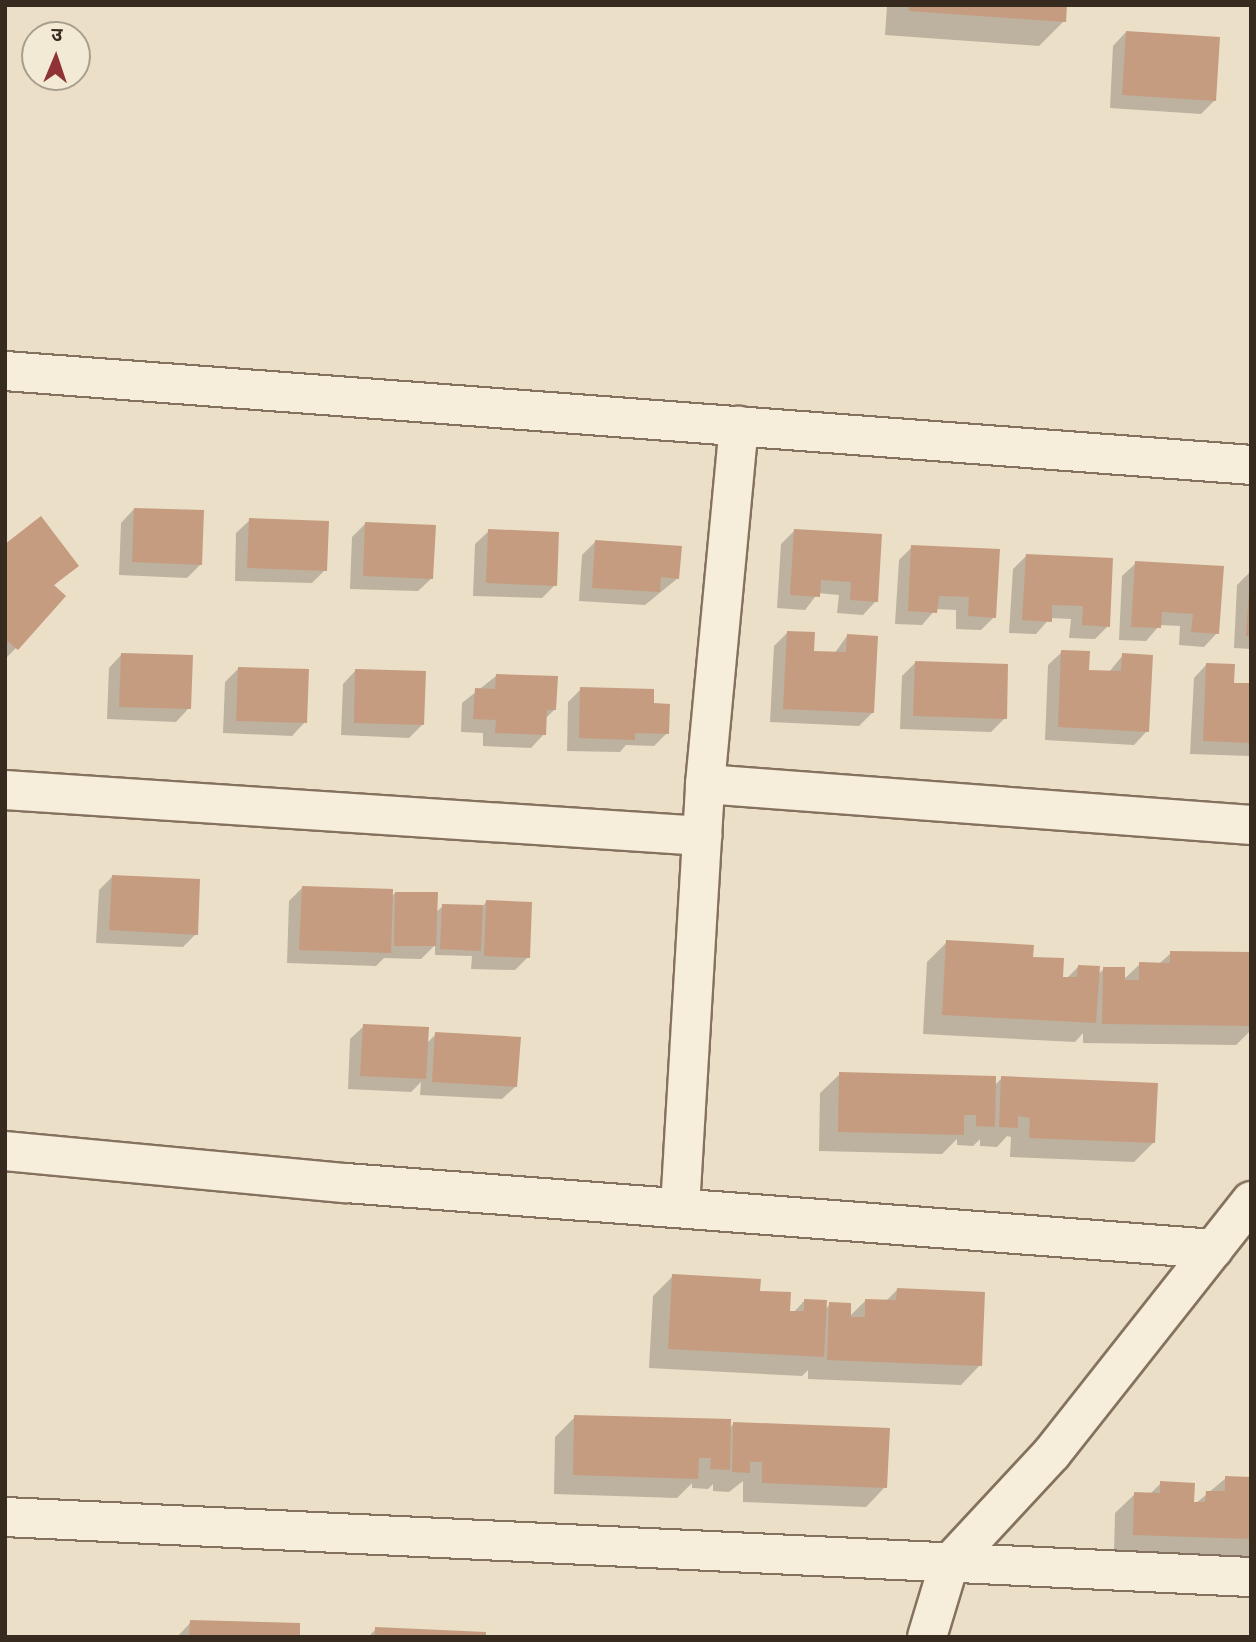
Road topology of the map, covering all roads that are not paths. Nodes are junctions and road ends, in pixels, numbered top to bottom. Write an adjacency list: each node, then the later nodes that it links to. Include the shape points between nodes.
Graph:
1 (5, 371): 2 (street)
2 (739, 426): 3 (street); 4 (street)
3 (1251, 465)
4 (705, 784): 6 (street); 7 (street)
5 (5, 790): 7 (street)
6 (1251, 825)
7 (702, 836): 10 (street)
8 (5, 1151): 10 (street)
9 (1251, 1201): 11 (street)
10 (680, 1208): 11 (street)
11 (1213, 1249): 13 (street, via 1052,1453)
12 (5, 1517): 13 (street)
13 (948, 1564): 14 (street); 15 (street)
14 (1251, 1577)
15 (927, 1637)

